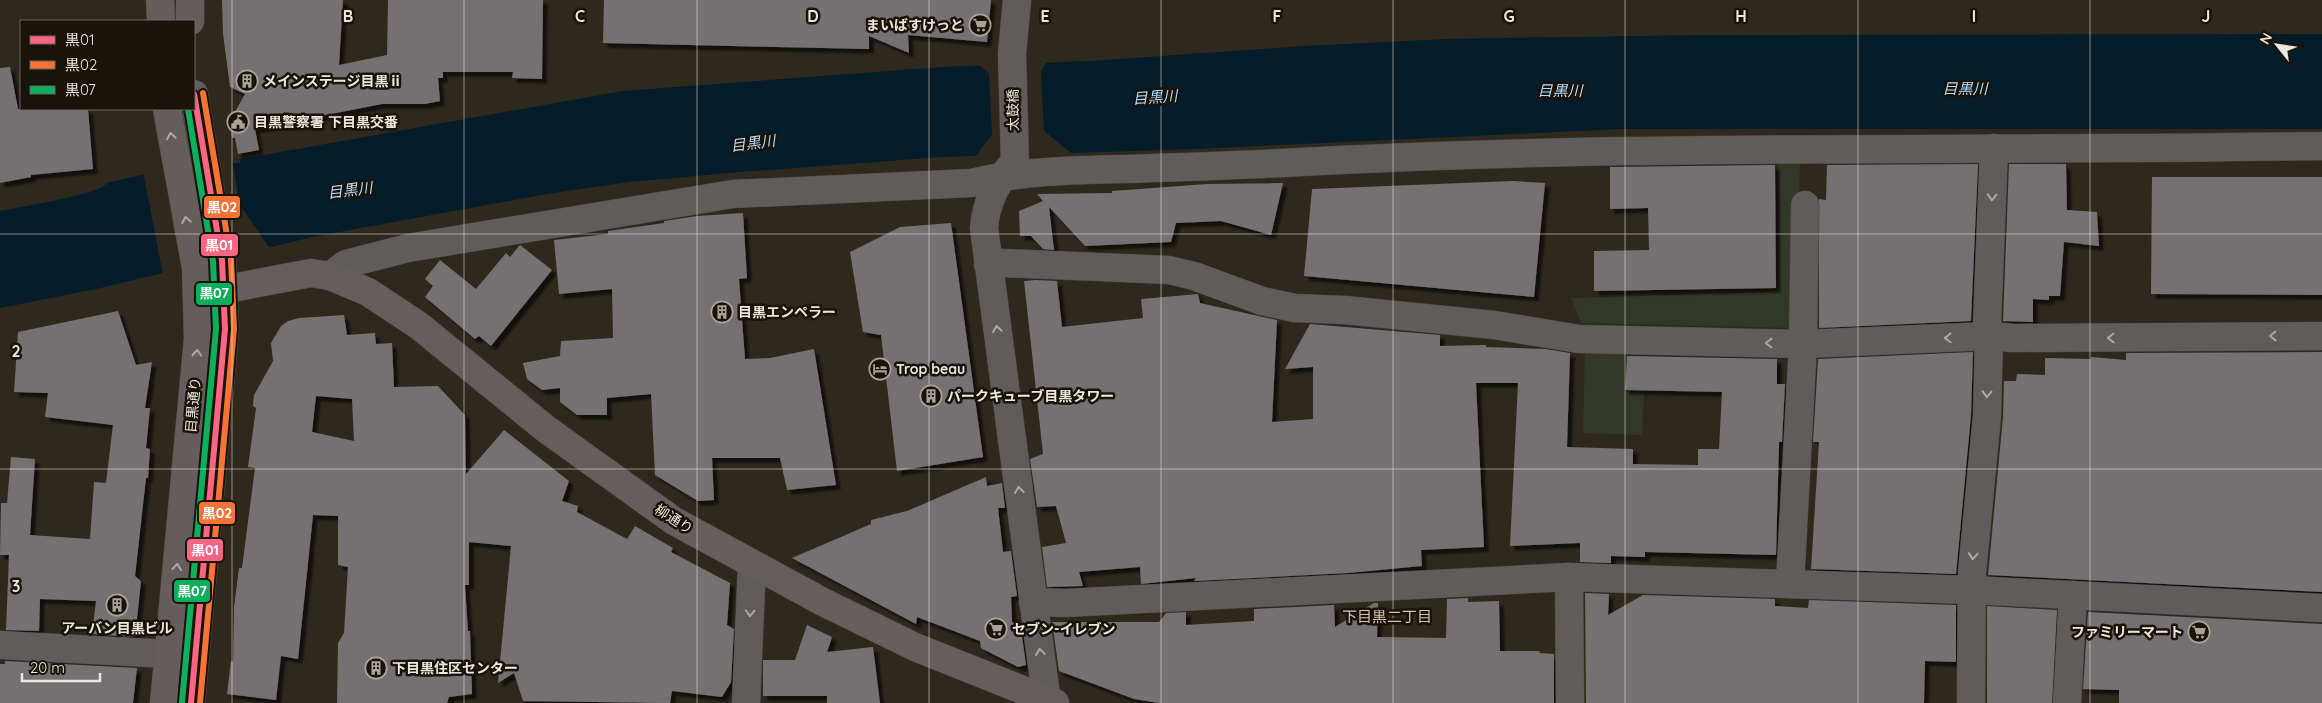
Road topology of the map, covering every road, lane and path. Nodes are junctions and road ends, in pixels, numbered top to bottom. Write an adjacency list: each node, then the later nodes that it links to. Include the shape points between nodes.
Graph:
1 (160, 0): 4 (main road)
2 (190, 0): 5 (main road)
3 (1016, 0): 10 (street, 太鼓橋)
4 (161, 20)
5 (190, 20)
6 (195, 100): 15 (main road, 目黒通り)
7 (167, 110): 14 (main road, 目黒通り, one-way to 7)
8 (2322, 146): 9 (street, via 2132,150)
9 (1994, 148): 10 (street, via 1416,155 1224,166 1056,171); 16 (street, one-way to 16)
10 (1008, 169): 12 (street, via 985,212); 13 (street, via 971,183 733,194 408,248 346,264)
11 (1805, 205): 18 (street)
12 (988, 264): 18 (street, one-way to 12, via 1579,339 1494,325 1294,308 1262,301 1169,270); 24 (street, one-way to 12)
13 (330, 276): 15 (street, via 311,274); 19 (street, 柳通り, via 368,292 418,325 546,429 674,521)
14 (197, 281): 15 (street); 27 (main road, 目黒通り, one-way to 14, via 196,369)
15 (225, 290): 30 (main road, 目黒通り, via 223,372)
16 (1989, 336): 17 (street, one-way to 16); 18 (street, one-way to 18); 22 (street, one-way to 22, via 1987,416)
17 (2322, 336)
18 (1803, 344): 21 (street)
19 (752, 564): 28 (street, 柳通り, via 915,647); 31 (street, one-way to 31)
20 (1569, 577): 21 (street); 24 (street, via 1066,603); 32 (street)
21 (1790, 584): 22 (street)
22 (1972, 590): 23 (street); 33 (street)
23 (2073, 595): 25 (street); 34 (street)
24 (1033, 602): 28 (street, one-way to 24)
25 (2322, 608)
26 (0, 645): 27 (street)
27 (169, 654): 29 (main road, 目黒通り)
28 (1050, 702)
29 (164, 703)
30 (191, 703)
31 (746, 703)
32 (1570, 703)
33 (1970, 703)
34 (2068, 703)

